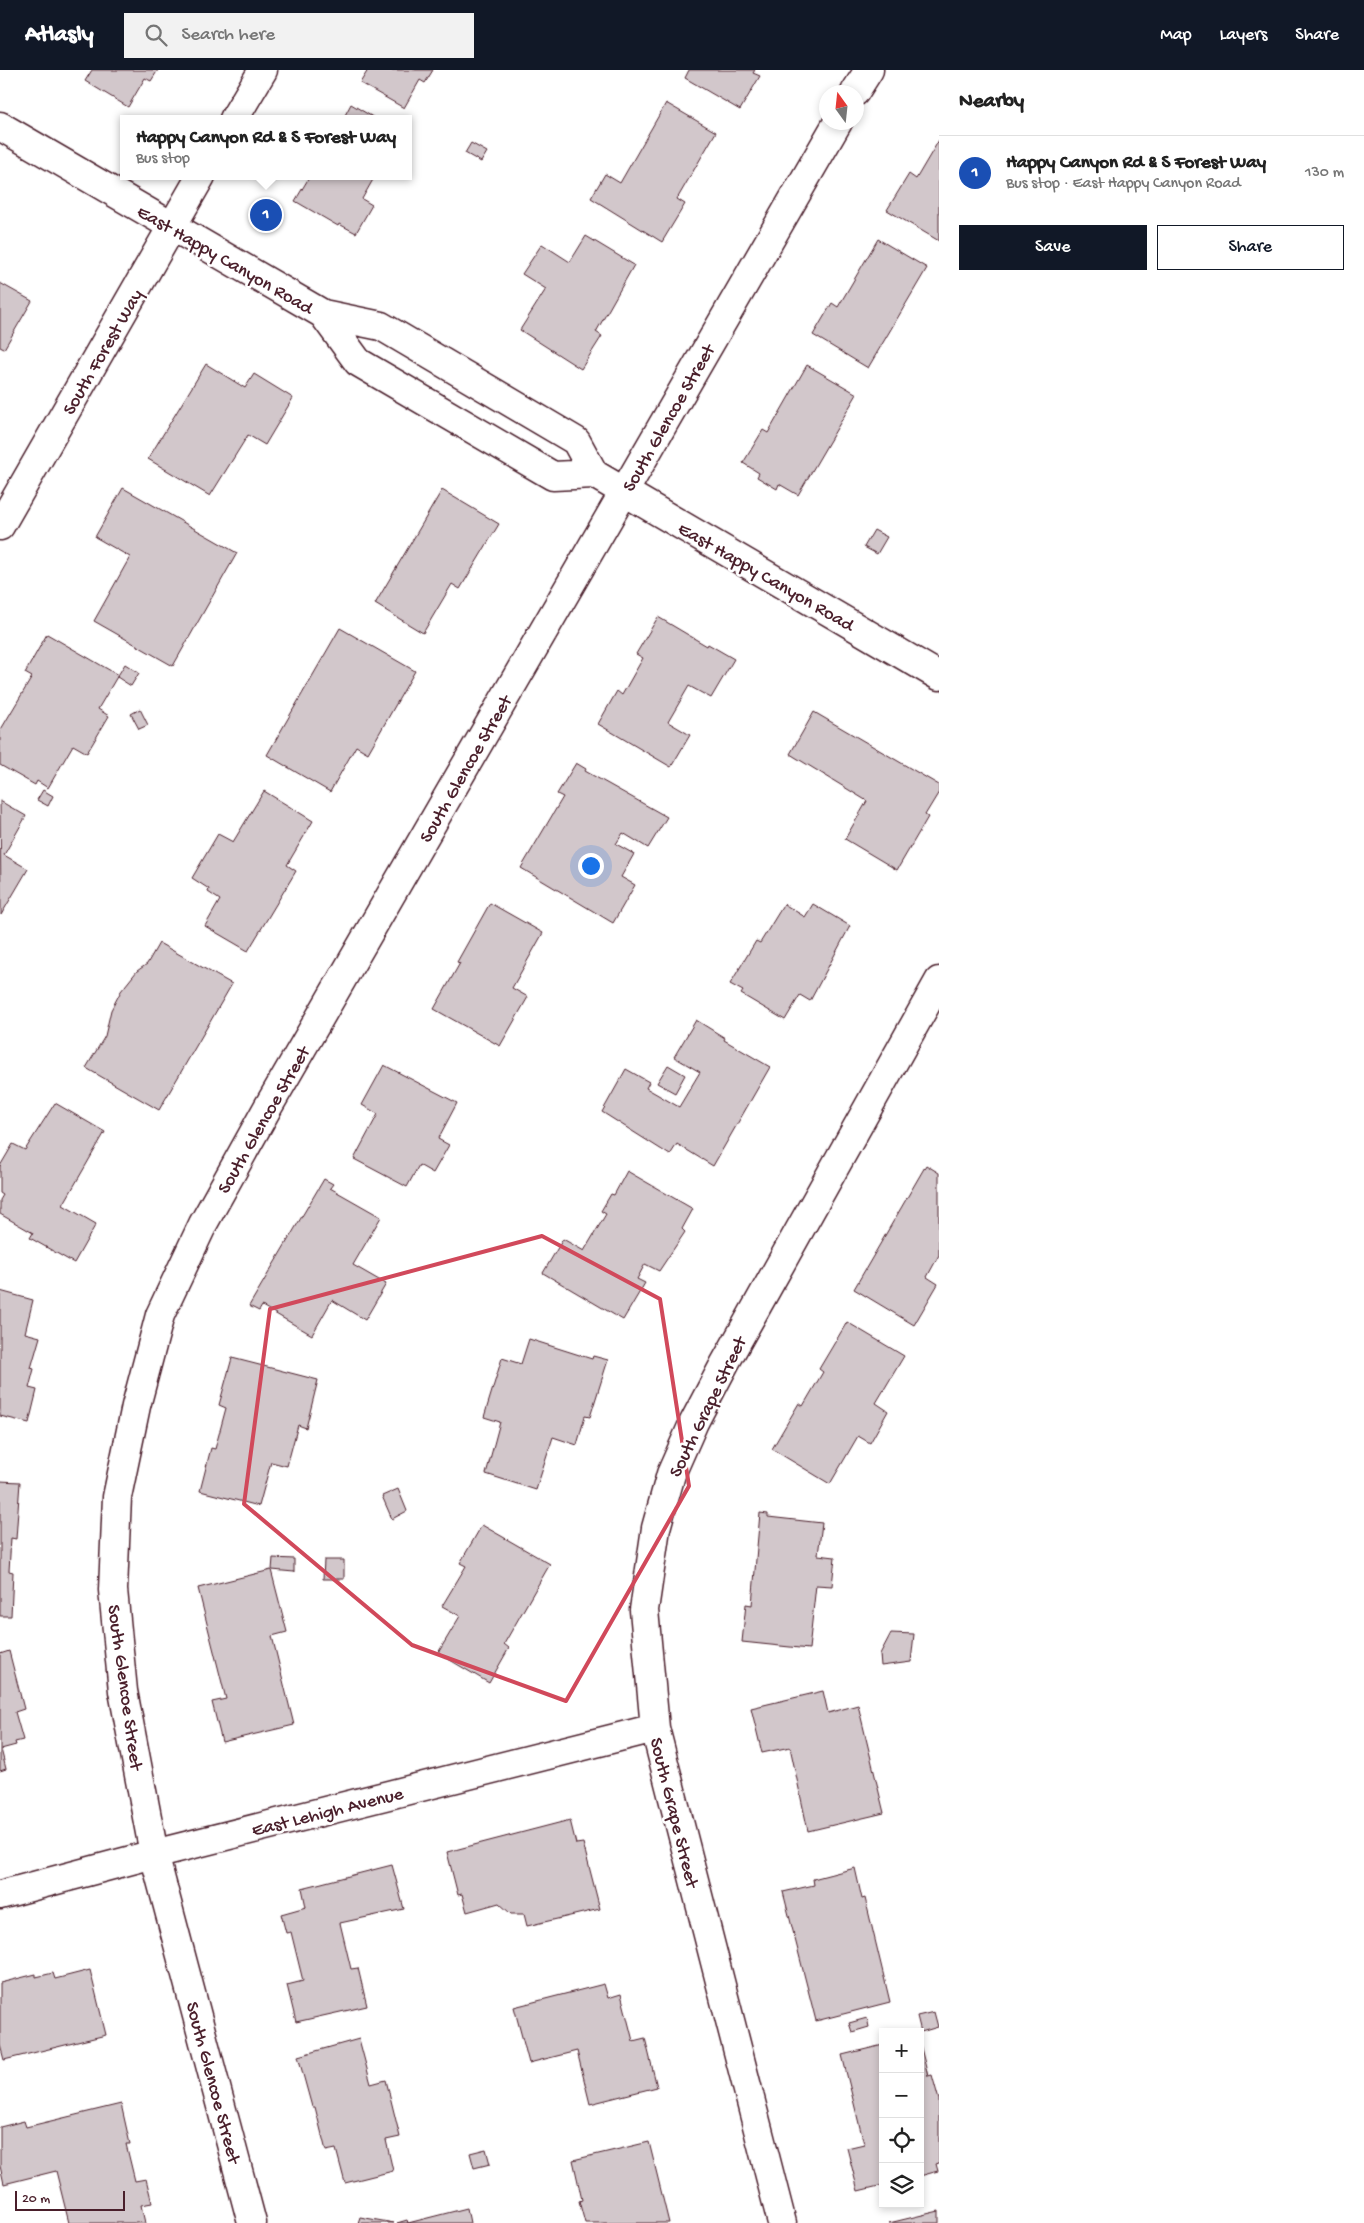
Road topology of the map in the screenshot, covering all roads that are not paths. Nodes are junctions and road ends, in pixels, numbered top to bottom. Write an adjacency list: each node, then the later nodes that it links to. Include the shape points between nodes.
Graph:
1 (262, 70): 4 (street)
2 (868, 70): 3 (street)
3 (860, 85)
4 (236, 115)
5 (0, 126): 8 (street, East Happy Canyon Road)
6 (833, 130): 11 (street, South Glencoe Street)
7 (199, 180): 8 (street, South Forest Way)
8 (172, 227): 9 (street, East Happy Canyon Road); 12 (street, South Forest Way)
9 (322, 314): 10 (street, East Happy Canyon Road, via 381,326 576,441); 10 (street, East Happy Canyon Road, via 358,362 553,476)
10 (594, 474): 11 (street, East Happy Canyon Road)
11 (624, 491): 13 (street, East Happy Canyon Road); 16 (street, South Glencoe Street, via 268,1107 203,1224 160,1315 117,1497 113,1590 123,1691)
12 (0, 526)
13 (939, 676)
14 (939, 981): 15 (street, South Grape Street, via 725,1363 671,1474 656,1528 644,1610)
15 (655, 1728): 16 (street, East Lehigh Avenue); 19 (street, South Grape Street)
16 (154, 1854): 17 (street, East Lehigh Avenue); 18 (street, South Glencoe Street)
17 (0, 1895)
18 (252, 2223)
19 (782, 2223)

